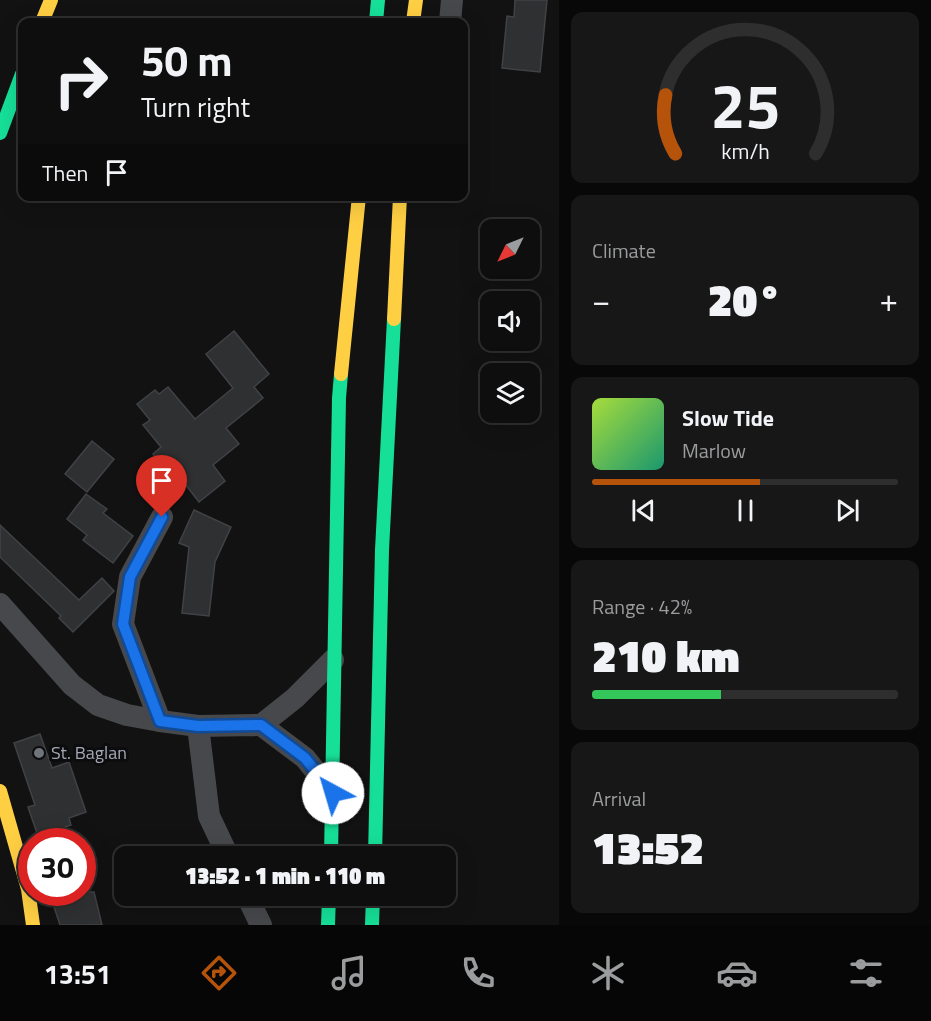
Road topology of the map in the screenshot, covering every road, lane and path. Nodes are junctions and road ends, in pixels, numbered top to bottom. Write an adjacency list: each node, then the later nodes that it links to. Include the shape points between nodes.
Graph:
1 (51, 0): 5 (main road)
2 (378, 0): 6 (main road)
3 (416, 0): 7 (main road)
4 (452, 0): 8 (street)
5 (44, 18)
6 (376, 18)
7 (414, 18)
8 (450, 18)
9 (18, 85): 10 (main road)
10 (0, 133)
11 (359, 201): 15 (main road, via 339,398)
12 (400, 201): 23 (main road, via 382,550)
13 (162, 517): 16 (street, via 130,577 123,624)
14 (0, 604): 16 (street, via 72,685 98,705)
15 (333, 660): 17 (street); 20 (main road)
16 (160, 721): 18 (street)
17 (261, 725): 18 (street); 20 (street, via 305,758)
18 (198, 726): 21 (street, via 208,816)
19 (0, 791): 27 (main road, via 28,889)
20 (333, 793): 22 (main road)
21 (223, 846)
22 (331, 846)
23 (375, 846)
24 (252, 906): 28 (street)
25 (329, 906): 29 (main road)
26 (373, 906): 30 (main road)
27 (33, 925)
28 (261, 925)
29 (328, 925)
30 (372, 925)

